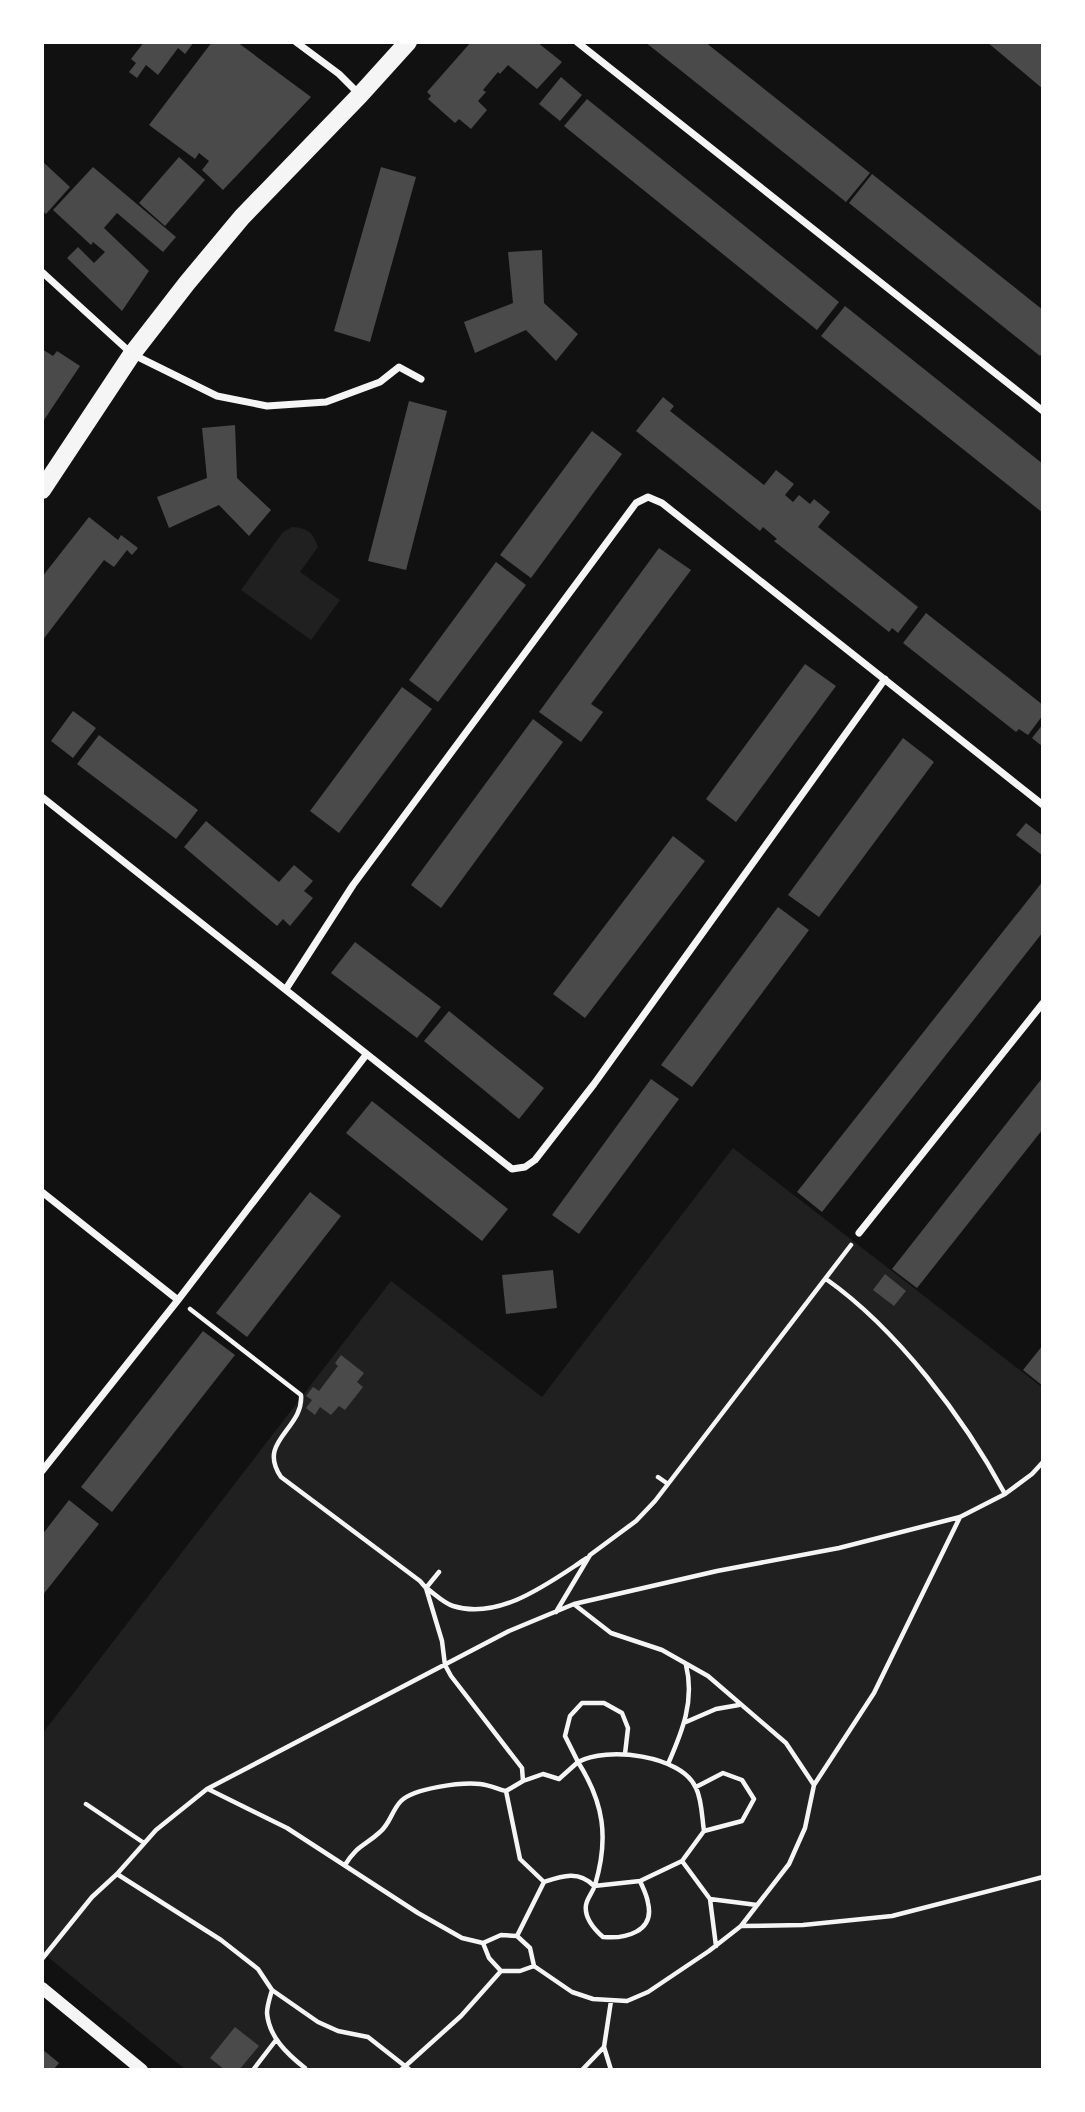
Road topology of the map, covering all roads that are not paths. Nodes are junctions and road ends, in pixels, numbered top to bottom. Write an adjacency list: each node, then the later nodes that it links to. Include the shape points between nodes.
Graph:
1 (296, 42): 4 (street)
2 (408, 42): 4 (main road)
3 (577, 42): 8 (street)
4 (360, 95): 6 (main road, via 242,218)
5 (42, 272): 6 (street)
6 (132, 354): 7 (street, via 217,396 267,406 326,402 380,382 399,367); 9 (main road)
7 (421, 379)
8 (1043, 411)
9 (42, 490)
10 (885, 680): 12 (street); 13 (street, via 662,503 648,497 636,503 353,885); 15 (street, via 535,1160 512,1169)
11 (42, 797): 13 (street)
12 (1043, 805)
13 (286, 989): 15 (street)
14 (1043, 1003): 17 (street)
15 (366, 1055): 18 (street)
16 (42, 1192): 18 (street)
17 (859, 1233)
18 (178, 1300): 19 (street)
19 (42, 1471)
20 (42, 1988): 21 (street)
21 (142, 2070)

